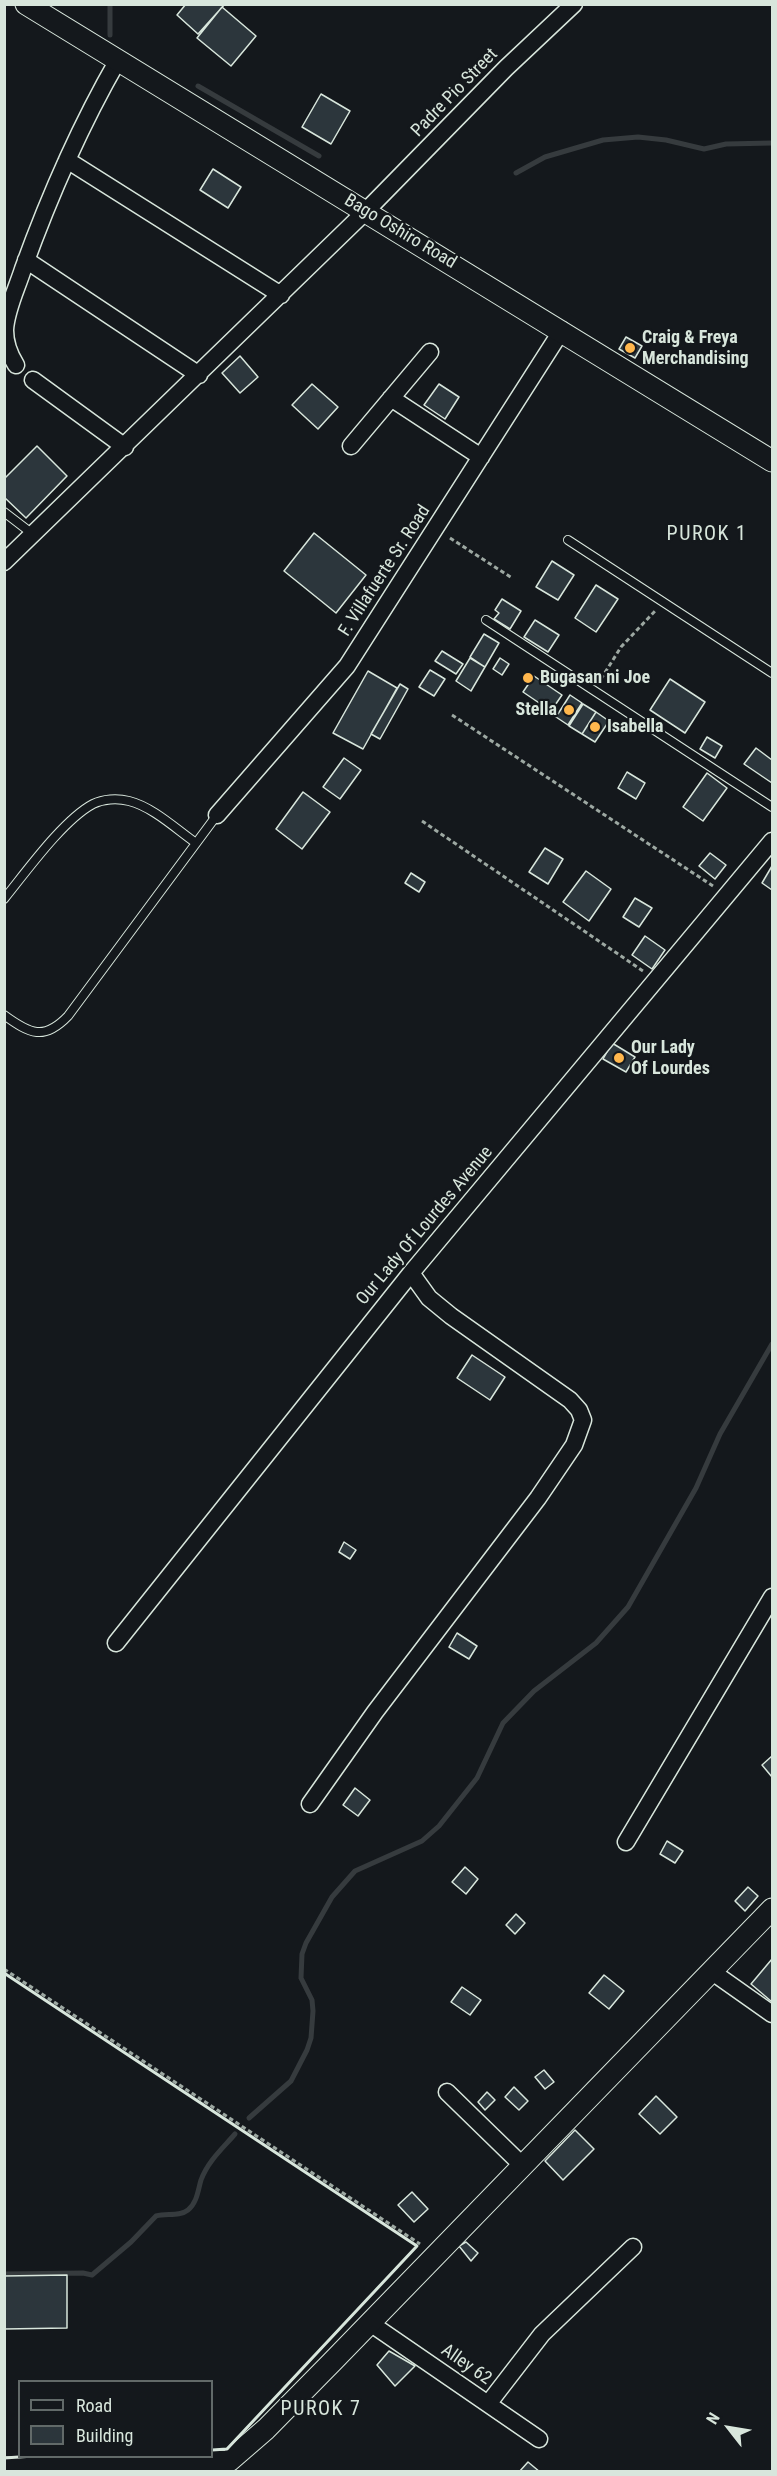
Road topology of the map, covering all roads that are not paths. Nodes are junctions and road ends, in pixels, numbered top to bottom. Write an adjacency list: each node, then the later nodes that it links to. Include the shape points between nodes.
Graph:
1 (26, 4): 3 (street, Bago Oshiro Road)
2 (574, 4): 5 (street, Padre Pio Street)
3 (118, 60): 4 (street); 5 (street, Bago Oshiro Road)
4 (67, 160): 6 (street); 7 (street)
5 (366, 211): 7 (street, Padre Pio Street); 8 (street, Bago Oshiro Road)
6 (26, 260): 10 (street, via 5,328 9,354); 11 (street)
7 (281, 295): 11 (street, Padre Pio Street)
8 (562, 330): 16 (street, F. Villafuerte Sr. Road); 17 (street, Bago Oshiro Road)
9 (430, 352): 13 (street)
10 (16, 364)
11 (199, 375): 15 (street, Padre Pio Street)
12 (33, 380): 15 (street)
13 (391, 398): 14 (street); 16 (street)
14 (351, 446)
15 (125, 447): 19 (street, Padre Pio Street)
16 (481, 458): 25 (street, F. Villafuerte Sr. Road, via 347,666)
17 (772, 461)
18 (4, 512): 19 (lane)
19 (34, 535): 21 (street, Padre Pio Street)
20 (568, 540): 23 (lane)
21 (4, 562)
22 (486, 620): 24 (lane)
23 (772, 673)
24 (772, 807)
25 (217, 815): 27 (lane)
26 (772, 841): 30 (street, Our Lady Of Lourdes Avenue)
27 (196, 843): 28 (lane, via 130,801 116,799 94,804 76,816); 29 (lane, via 57,1027 47,1033 36,1033)
28 (4, 899)
29 (4, 1015)
30 (411, 1273): 32 (street, Our Lady Of Lourdes Avenue); 33 (street, via 424,1293 451,1316 570,1400 582,1420 574,1445 538,1498 381,1702)
31 (772, 1597): 34 (street)
32 (116, 1643)
33 (310, 1804)
34 (626, 1842)
35 (772, 1909): 36 (street)
36 (711, 1971): 37 (street); 39 (street)
37 (772, 2014)
38 (447, 2092): 39 (street)
39 (522, 2166): 41 (street)
40 (633, 2247): 42 (street, via 542,2334)
41 (370, 2323): 42 (street, Alley 62); 44 (street)
42 (488, 2404): 43 (street, Alley 62)
43 (539, 2439)
44 (228, 2466): 45 (street)
45 (4, 2468)

